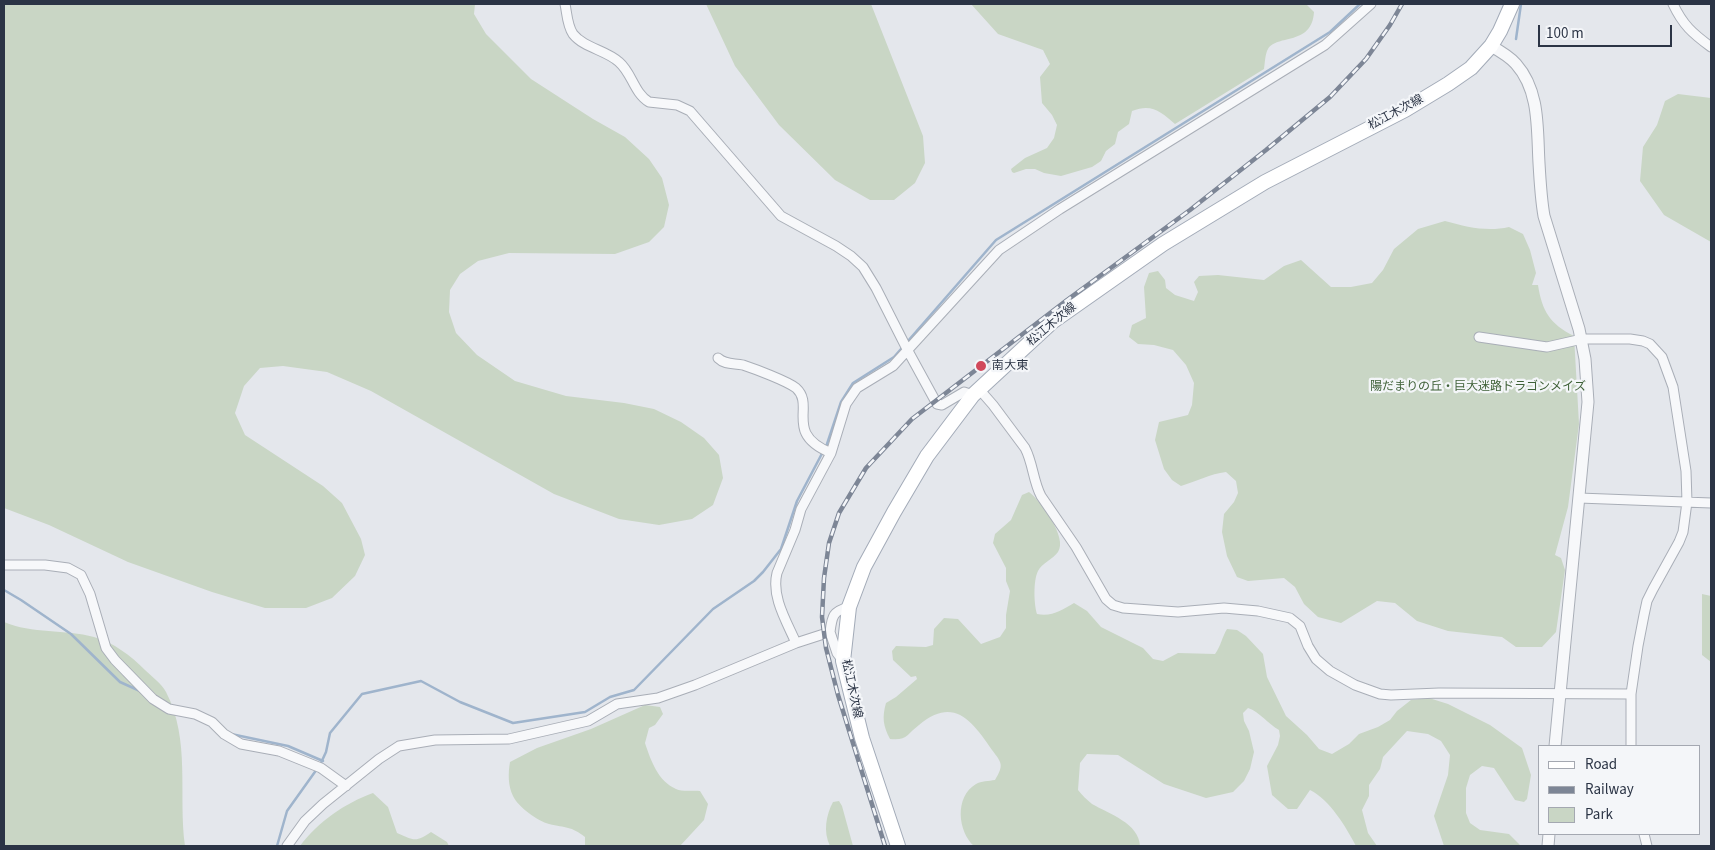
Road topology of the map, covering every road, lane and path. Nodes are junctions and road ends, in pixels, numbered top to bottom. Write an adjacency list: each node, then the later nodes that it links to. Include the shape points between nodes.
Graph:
1 (565, 4): 9 (street, via 575,36 620,62 640,95 649,102 677,105 690,111 781,216 836,246 863,267)
2 (1371, 4): 9 (street, via 1325,45 1068,204 1000,250)
3 (1512, 4): 5 (main road, 松江木次線)
4 (1672, 4): 6 (street, via 1690,31)
5 (1491, 46): 8 (street, via 1515,63 1532,93 1544,216); 11 (main road, 松江木次線, via 1471,68 1448,84 1265,182 1163,244 1052,322)
6 (1711, 47)
7 (1479, 337): 8 (street, via 1547,347)
8 (1582, 339): 13 (street, via 1588,402); 14 (street, via 1643,341 1662,357 1676,398 1688,483)
9 (905, 347): 11 (street, via 938,405 964,392); 12 (street, via 893,366 858,388 846,404)
10 (718, 358): 12 (street, via 795,387 802,401 804,431 812,442)
11 (976, 392): 17 (main road, 松江木次線, via 928,456 894,512 864,567); 21 (street, via 993,405 1025,448 1037,489 1106,599 1114,605 1178,612 1224,608 1290,618 1300,626 1316,659 1330,671 1380,694)
12 (826, 451): 19 (street, via 800,509 775,580 780,607)
13 (1579, 498): 14 (street); 21 (street)
14 (1687, 502): 15 (street); 22 (street, via 1679,542 1647,601)
15 (1711, 503)
16 (4, 565): 25 (street, via 45,565 68,568 81,575 106,648 154,699 169,708 212,722 224,734 242,744 280,751 321,768)
17 (850, 607): 18 (street, via 840,609 832,617); 20 (main road, 松江木次線)
18 (830, 632): 19 (street); 20 (street)
19 (796, 643): 25 (street, via 658,698 617,704 588,721 509,739 435,740 399,746)
20 (843, 661): 27 (main road, 松江木次線, via 862,738)
21 (1561, 694): 22 (street); 23 (street)
22 (1631, 694): 24 (street)
23 (1555, 745)
24 (1631, 745)
25 (346, 786): 26 (street, via 305,821)
26 (287, 846)
27 (898, 846)

